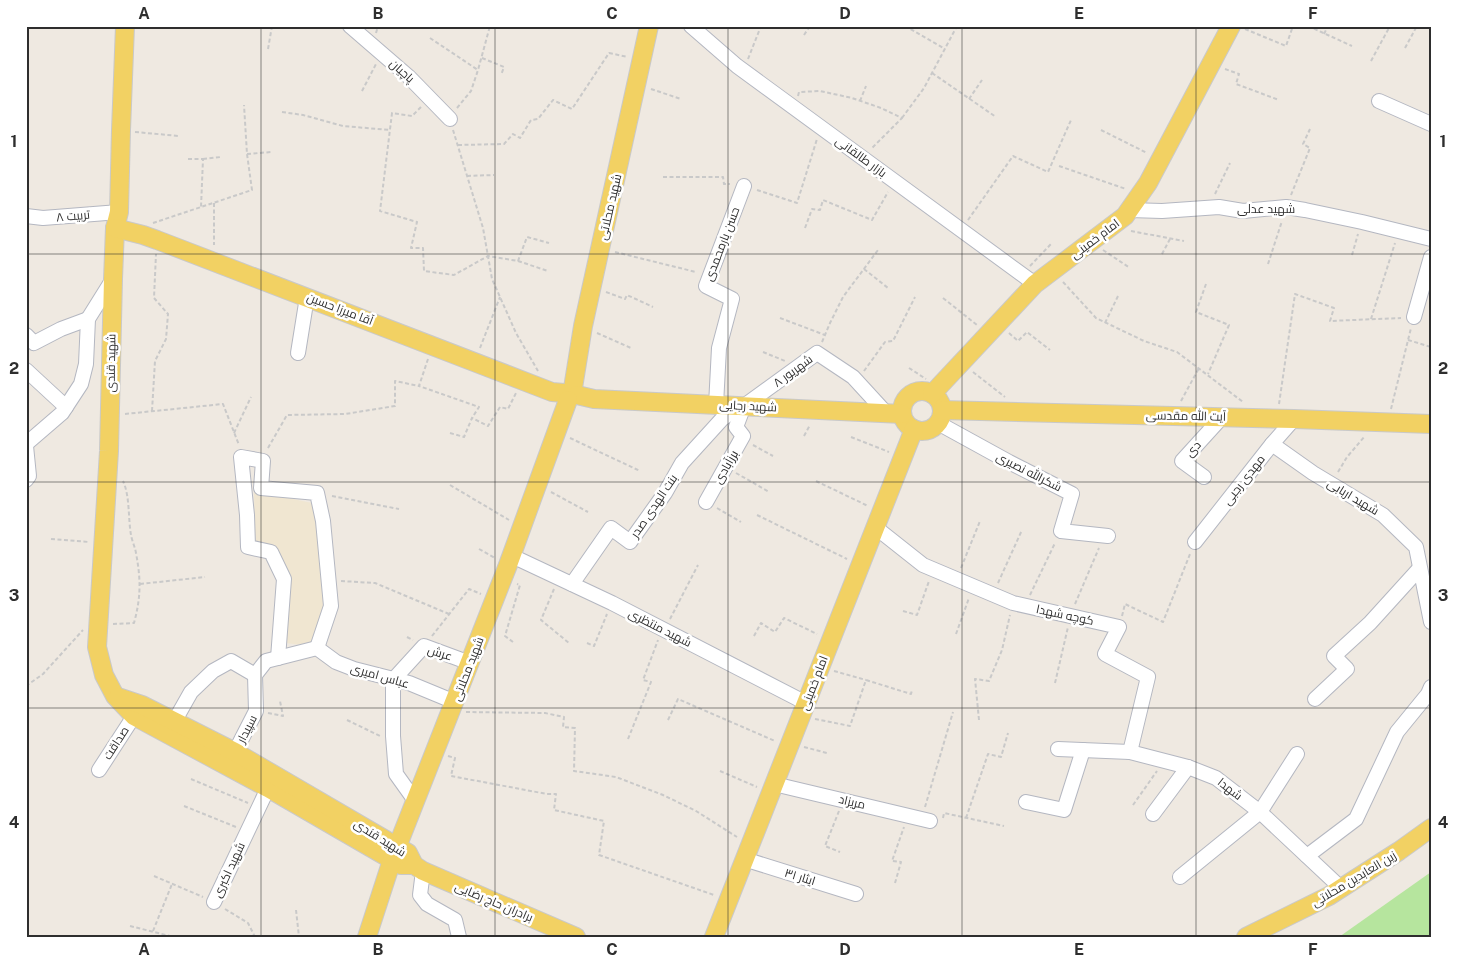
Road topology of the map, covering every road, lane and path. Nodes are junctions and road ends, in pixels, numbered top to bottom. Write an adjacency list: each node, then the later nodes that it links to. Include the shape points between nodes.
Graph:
1 (125, 26): 54 (main road, شهید قندی)
2 (272, 26): 23 (path)
3 (350, 26): 25 (street, پاچیان)
4 (490, 26): 26 (path)
5 (649, 26): 27 (main road, شهید محلاتی)
6 (691, 26): 31 (street, بازار طالقانی)
7 (761, 26): 31 (path)
8 (810, 26): 19 (path)
9 (905, 26): 24 (path)
10 (958, 26): 24 (path)
11 (1231, 26): 29 (main road, امام خمینی)
12 (1238, 26): 13 (path, via 1286,46)
13 (1293, 26)
14 (1308, 26): 18 (path)
15 (1328, 26): 18 (path)
16 (1390, 26): 28 (path)
17 (1417, 26): 22 (path)
18 (1324, 34): 21 (path)
19 (804, 35)
20 (430, 38): 30 (path)
21 (1352, 46)
22 (1405, 48)
23 (268, 49)
24 (945, 49): 32 (path)
25 (382, 53): 37 (path); 39 (street, پاچیان)
26 (482, 58): 30 (path); 33 (path, via 504,67)
27 (642, 59): 35 (main road, شهید محلاتی); 58 (path, via 609,53 572,109 553,100 538,119 531,120 520,138 513,134 504,144)
28 (1371, 61)
29 (1211, 64): 41 (path, via 1239,74 1236,84); 65 (main road, امام خمینی)
30 (478, 70): 49 (path, via 470,91)
31 (744, 71): 45 (street, بازار طالقانی)
32 (932, 73): 38 (path); 48 (path)
33 (501, 75)
34 (982, 80): 38 (path)
35 (637, 84): 40 (path); 93 (main road, شهید محلاتی)
36 (866, 86): 42 (path)
37 (362, 91)
38 (969, 98): 47 (path)
39 (430, 99): 49 (street, پاچیان); 55 (path, via 412,116 392,113)
40 (681, 99)
41 (1279, 100)
42 (860, 101): 45 (path, via 820,91 799,92); 48 (path)
43 (1379, 101): 51 (street)
44 (244, 105): 60 (path)
45 (794, 108): 52 (street, بازار طالقانی)
46 (282, 112): 55 (path, via 302,114 343,126)
47 (996, 116)
48 (902, 118): 64 (path)
49 (450, 119): 58 (path)
50 (1071, 120): 84 (path, via 1048,172 1014,156)
51 (1431, 124)
52 (820, 127): 64 (street, بازار طالقانی); 72 (path, via 797,204)
53 (1310, 129): 76 (path, via 1303,144 1310,148)
54 (121, 130): 57 (path); 81 (main road, شهید قندی)
55 (390, 130): 97 (path, via 380,211 417,222 411,248 423,248 424,271 454,276)
56 (1101, 130): 65 (path)
57 (179, 136)
58 (458, 145): 69 (path)
59 (271, 152): 60 (path)
60 (246, 154): 74 (path, via 252,190)
61 (221, 158): 63 (path)
62 (188, 159): 63 (path)
63 (203, 159): 75 (path)
64 (864, 159): 71 (street, بازار طالقانی)
65 (1160, 159): 73 (main road, امام خمینی)
66 (1230, 162): 77 (path)
67 (1059, 166): 73 (path)
68 (494, 175): 69 (path)
69 (467, 176): 97 (path)
70 (663, 177): 72 (path, via 723,177 724,184)
71 (894, 181): 83 (path, via 872,220 823,200 820,210 812,209); 84 (street, بازار طالقانی)
72 (744, 186): 149 (street, حسن یارمحمدی, via 706,286 732,299 719,348)
73 (1140, 194): 78 (main road, امام خمینی)
74 (214, 203): 75 (path); 100 (path)
75 (201, 207): 81 (path)
76 (1286, 207): 77 (street, شهید عدلی, via 1243,211); 80 (street, شهید عدلی); 101 (path)
77 (1209, 208): 78 (street, شهید عدلی)
78 (1129, 210): 82 (main road, امام خمینی)
79 (26, 216): 81 (street, تربیت ۸)
80 (1362, 222): 85 (street, شهید عدلی); 96 (path)
81 (121, 224): 88 (main road, آقا میرزا حسین); 107 (main road, شهید قندی)
82 (1111, 226): 87 (path); 89 (main road, امام خمینی)
83 (805, 228)
84 (960, 230): 108 (street, بازار طالقانی)
85 (1398, 232): 86 (street, شهید عدلی); 121 (path)
86 (1430, 238)
87 (1170, 239): 90 (path); 95 (path)
88 (157, 240): 100 (main road, آقا میرزا حسین); 152 (path, via 154,298 168,314 166,339 155,362)
89 (1091, 242): 102 (path); 104 (main road, امام خمینی)
90 (1184, 242)
91 (549, 243): 99 (path, via 528,237)
92 (1052, 244): 108 (path)
93 (600, 248): 106 (path); 110 (main road, شهید محلاتی)
94 (878, 250): 103 (path)
95 (1162, 254)
96 (1352, 255)
97 (488, 256): 99 (path); 114 (path, via 492,279)
98 (1431, 257): 118 (street)
99 (518, 261): 105 (path)
100 (215, 262): 113 (main road, آقا میرزا حسین)
101 (1268, 264)
102 (1130, 268)
103 (864, 269): 111 (path); 126 (path, via 843,297)
104 (1053, 270): 108 (main road, امام خمینی); 122 (path, via 1096,318)
105 (548, 271)
106 (696, 272)
107 (113, 279): 120 (street); 155 (main road, شهید قندی)
108 (1028, 280): 124 (main road, امام خمینی)
109 (1206, 284): 141 (path, via 1196,312 1229,325)
110 (592, 287): 117 (path, via 625,300 627,295); 123 (main road, شهید محلاتی)
111 (888, 288)
112 (1118, 296): 122 (path)
113 (307, 297): 128 (main road, آقا میرزا حسین); 133 (street)
114 (500, 297): 135 (path); 142 (path)
115 (915, 297): 144 (path, via 893,341 885,342)
116 (943, 298): 124 (path)
117 (653, 307)
118 (1414, 317): 121 (path); 127 (path)
119 (780, 318): 126 (path)
120 (88, 319): 125 (street, via 34,343); 151 (street, via 86,364 81,384)
121 (1371, 319): 161 (path, via 1330,322 1334,308 1295,294)
122 (1105, 322): 139 (path, via 1144,341 1177,352)
123 (583, 326): 130 (path); 147 (main road, شهید محلاتی)
124 (993, 328): 131 (path, via 1018,341 1027,332); 136 (main road, امام خمینی)
125 (26, 335)
126 (824, 335): 134 (path)
127 (1408, 340): 129 (path); 163 (path)
128 (432, 345): 135 (main road, آقا میرزا حسین); 145 (path)
129 (1431, 347)
130 (631, 348)
131 (1050, 350)
132 (762, 352): 137 (path)
133 (298, 353)
134 (817, 353): 137 (street, ۸ شهریور); 144 (street, ۸ شهریور)
135 (475, 362): 143 (main road, آقا میرزا حسین)
136 (962, 362): 146 (main road, امام خمینی); 153 (path)
137 (799, 367): 150 (street, ۸ شهریور)
138 (909, 368): 146 (path)
139 (1199, 368): 141 (path); 157 (path)
140 (26, 370): 151 (street)
141 (1208, 374): 160 (path, via 1243,402)
142 (540, 375)
143 (522, 380): 147 (main road, آقا میرزا حسین, via 552,392); 159 (path, via 508,409 500,407 488,426)
144 (857, 381): 154 (street, ۸ شهریور)
145 (419, 386): 159 (path, via 479,406); 177 (path, via 395,381 396,406 346,414 287,415)
146 (936, 391): 154 (main road, via 920,391 908,396); 156 (main road)
147 (575, 395): 149 (main road, شهید رجایی); 166 (main road, شهید محلاتی)
148 (251, 397): 168 (path)
149 (716, 405): 150 (main road, شهید رجایی)
150 (742, 406): 154 (main road, شهید رجایی); 171 (street, برزآبادی, via 736,427); 214 (street, بنت الهدی صدر, via 722,419 682,464 630,542 611,528)
151 (66, 407): 173 (street)
152 (152, 411): 155 (path); 168 (path, via 224,404)
153 (1023, 412): 156 (main road, آیت الله مقدسی); 157 (main road, آیت الله مقدسی)
154 (894, 413): 165 (main road)
155 (110, 416): 202 (main road, شهید قندی)
156 (940, 416): 165 (main road, via 927,430); 198 (street, شکرالله نصیری, via 1009,462 1072,494)
157 (1173, 416): 158 (main road, آیت الله مقدسی)
158 (1222, 417): 160 (main road, آیت الله مقدسی); 180 (street, دی, via 1182,461)
159 (472, 418): 169 (path, via 464,437)
160 (1257, 418): 161 (main road, آیت الله مقدسی)
161 (1277, 418): 162 (main road, آیت الله مقدسی)
162 (1294, 419): 163 (main road, آیت الله مقدسی); 172 (street, مهدی رجبی)
163 (1387, 422): 164 (main road, آیت الله مقدسی)
164 (1431, 424)
165 (914, 429): 176 (main road, امام خمینی)
166 (557, 431): 179 (path); 186 (main road, شهید محلاتی)
167 (1370, 431): 184 (path, via 1347,457)
168 (234, 433): 175 (path)
169 (450, 433)
170 (851, 437): 176 (path)
171 (742, 439): 174 (path); 178 (street, برزآبادی)
172 (1272, 444): 184 (street, شهید اربابی); 201 (street, مهدی رجبی)
173 (26, 445): 181 (street)
174 (773, 456)
175 (244, 458): 177 (street); 235 (street, via 241,457 248,547 271,552 284,579)
176 (902, 458): 193 (main road, امام خمینی)
177 (263, 461): 188 (street, via 262,488)
178 (726, 467): 187 (path); 189 (street, برزآبادی)
179 (640, 471)
180 (1204, 477)
181 (28, 478)
182 (124, 481): 213 (path)
183 (816, 481): 193 (path)
184 (1331, 484): 207 (street, شهید اربابی, via 1383,515 1416,547)
185 (450, 485): 196 (path)
186 (538, 486): 191 (path); 196 (main road, شهید محلاتی)
187 (769, 492)
188 (317, 493): 190 (path); 212 (street)
189 (706, 502): 195 (path)
190 (399, 509)
191 (588, 512)
192 (757, 515): 206 (path)
193 (878, 520): 206 (main road, امام خمینی); 208 (street, کوچه شهدا, via 923,565)
194 (980, 521): 211 (path)
195 (741, 522)
196 (522, 527): 205 (main road, شهید محلاتی)
197 (1022, 530): 216 (path)
198 (1061, 531): 199 (street); 219 (path)
199 (1106, 536): 222 (path)
200 (51, 539): 202 (path)
201 (1195, 542): 225 (path, via 1163,622 1125,604)
202 (104, 544): 223 (main road, شهید قندی)
203 (479, 549): 205 (path)
204 (698, 565): 226 (path)
205 (508, 566): 210 (street, شهید منتظری); 217 (main road, شهید محلاتی); 230 (path, via 520,585 505,636)
206 (860, 566): 229 (main road, امام خمینی)
207 (1419, 569): 224 (street, شهید اربابی); 246 (street, via 1370,623 1334,656 1347,668)
208 (934, 570): 211 (street, کوچه شهدا); 220 (path, via 917,615)
209 (206, 577): 213 (path)
210 (559, 578): 214 (street, شهید منتظری); 231 (path, via 541,620)
211 (956, 579): 215 (street, کوچه شهدا)
212 (329, 580): 221 (path, via 375,583); 234 (street, via 331,606)
213 (140, 584): 223 (path, via 140,603 134,623)
214 (572, 584): 218 (street, شهید منتظری)
215 (973, 586): 216 (street, کوچه شهدا); 227 (path)
216 (993, 595): 219 (street, کوچه شهدا)
217 (495, 600): 221 (path, via 469,589); 236 (main road, شهید محلاتی)
218 (612, 603): 226 (street, شهید منتظری); 232 (path, via 594,646)
219 (1019, 605): 222 (street, کوچه شهدا); 255 (path, via 989,681 975,679)
220 (903, 611)
221 (449, 614): 233 (path)
222 (1070, 616): 225 (street, کوچه شهدا); 241 (path)
223 (99, 618): 242 (path, via 43,674); 245 (main road, شهید قندی, via 97,647 104,675)
224 (1431, 622)
225 (1119, 627): 264 (street, via 1105,654 1148,676)
226 (663, 630): 249 (street, شهید منتظری); 258 (path, via 643,680 651,682)
227 (956, 634)
228 (754, 636): 229 (path, via 762,623 775,632 784,618)
229 (830, 641): 237 (main road, امام خمینی)
230 (513, 642)
231 (569, 643)
232 (588, 643)
233 (424, 646): 236 (street, عرش); 239 (street, عرش)
234 (317, 648): 235 (street); 239 (street, عباس امیری, via 336,662)
235 (278, 658): 238 (street, via 266,662)
236 (470, 663): 248 (main road, شهید محلاتی)
237 (820, 666): 240 (path); 249 (main road, امام خمینی)
238 (255, 674): 250 (street, سپیدار); 256 (street, via 231,661 213,671 191,692)
239 (393, 680): 248 (street, عباس امیری, via 409,683); 259 (street)
240 (866, 680): 244 (path, via 911,694); 249 (path, via 850,726)
241 (1054, 683)
242 (26, 686)
243 (1431, 687): 291 (street, via 1397,732 1356,819)
244 (912, 690)
245 (115, 696): 252 (main road, شهید قندی); 256 (main road, شهید قندی, via 142,705)
246 (1315, 699)
247 (280, 701): 250 (path, via 283,716)
248 (453, 707): 265 (main road, شهید محلاتی); 288 (path, via 564,716 563,727 575,728 574,772 616,777 663,795 696,811)
249 (803, 710): 260 (main road, امام خمینی)
250 (256, 711): 263 (street, سپیدار)
251 (953, 712): 283 (path)
252 (134, 716): 270 (street, صداقت); 273 (main road, شهید قندی)
253 (348, 720): 259 (path)
254 (668, 720): 260 (path, via 678,699)
255 (979, 720)
256 (174, 722): 263 (main road, شهید قندی)
257 (1008, 733): 284 (path, via 1001,757 988,754)
258 (628, 739)
259 (394, 742): 276 (street, via 396,774)
260 (789, 746): 266 (path); 274 (main road, امام خمینی)
261 (1058, 749): 262 (street, شهدا)
262 (1083, 750): 264 (street, شهدا); 277 (street, via 1064,810)
263 (235, 752): 290 (main road, شهید قندی)
264 (1130, 752): 268 (street, شهدا)
265 (435, 753): 276 (main road, شهید محلاتی); 299 (path, via 455,758 451,776 556,794 554,810 604,821 600,855)
266 (827, 753)
267 (1297, 754): 281 (street)
268 (1164, 761): 269 (street, شهدا); 278 (path)
269 (1188, 768): 281 (street, شهدا, via 1216,778); 282 (street)
270 (98, 770)
271 (720, 771): 274 (path)
272 (191, 779): 280 (path)
273 (268, 788): 280 (street, شهید اکبری); 290 (main road, شهید قندی)
274 (772, 789): 275 (street, مریزاد); 288 (main road, امام خمینی)
275 (843, 800): 283 (street, مریزاد); 289 (path, via 825,846)
276 (416, 802): 290 (main road, شهید محلاتی)
277 (1026, 802)
278 (1133, 805)
279 (184, 806): 287 (path)
280 (259, 808): 287 (street, شهید اکبری)
281 (1260, 812): 291 (street, شهدا); 294 (street)
282 (1153, 814)
283 (920, 818): 284 (path, via 941,824 944,813); 295 (path, via 892,861 901,862)
284 (966, 818): 285 (path)
285 (1004, 826)
286 (1431, 828): 297 (main road, زین العابدین محلاتی)
287 (248, 832): 300 (street, شهید اکبری)
288 (747, 852): 298 (street, ایثار ۳۱); 299 (main road, امام خمینی)
289 (840, 852)
290 (395, 854): 292 (main road, شهید قندی, via 408,853); 307 (main road, شهید محلاتی)
291 (1307, 856): 297 (street, شهدا)
292 (419, 868): 308 (street, via 420,895 427,904 455,920); 309 (main road, برادران حاج رضایی)
293 (154, 876): 296 (path)
294 (1180, 877)
295 (895, 883)
296 (172, 884): 300 (path); 303 (path)
297 (1342, 888): 311 (main road, زین العابدین محلاتی)
298 (856, 894)
299 (728, 900): 310 (main road, امام خمینی)
300 (214, 902): 305 (path, شهید اکبری, via 248,923)
301 (296, 910): 306 (path)
302 (130, 926): 303 (path)
303 (153, 931): 304 (path)
304 (174, 937)
305 (255, 937)
306 (299, 937)
307 (367, 937)
308 (459, 937)
309 (576, 937)
310 (714, 937)
311 (1246, 937)

